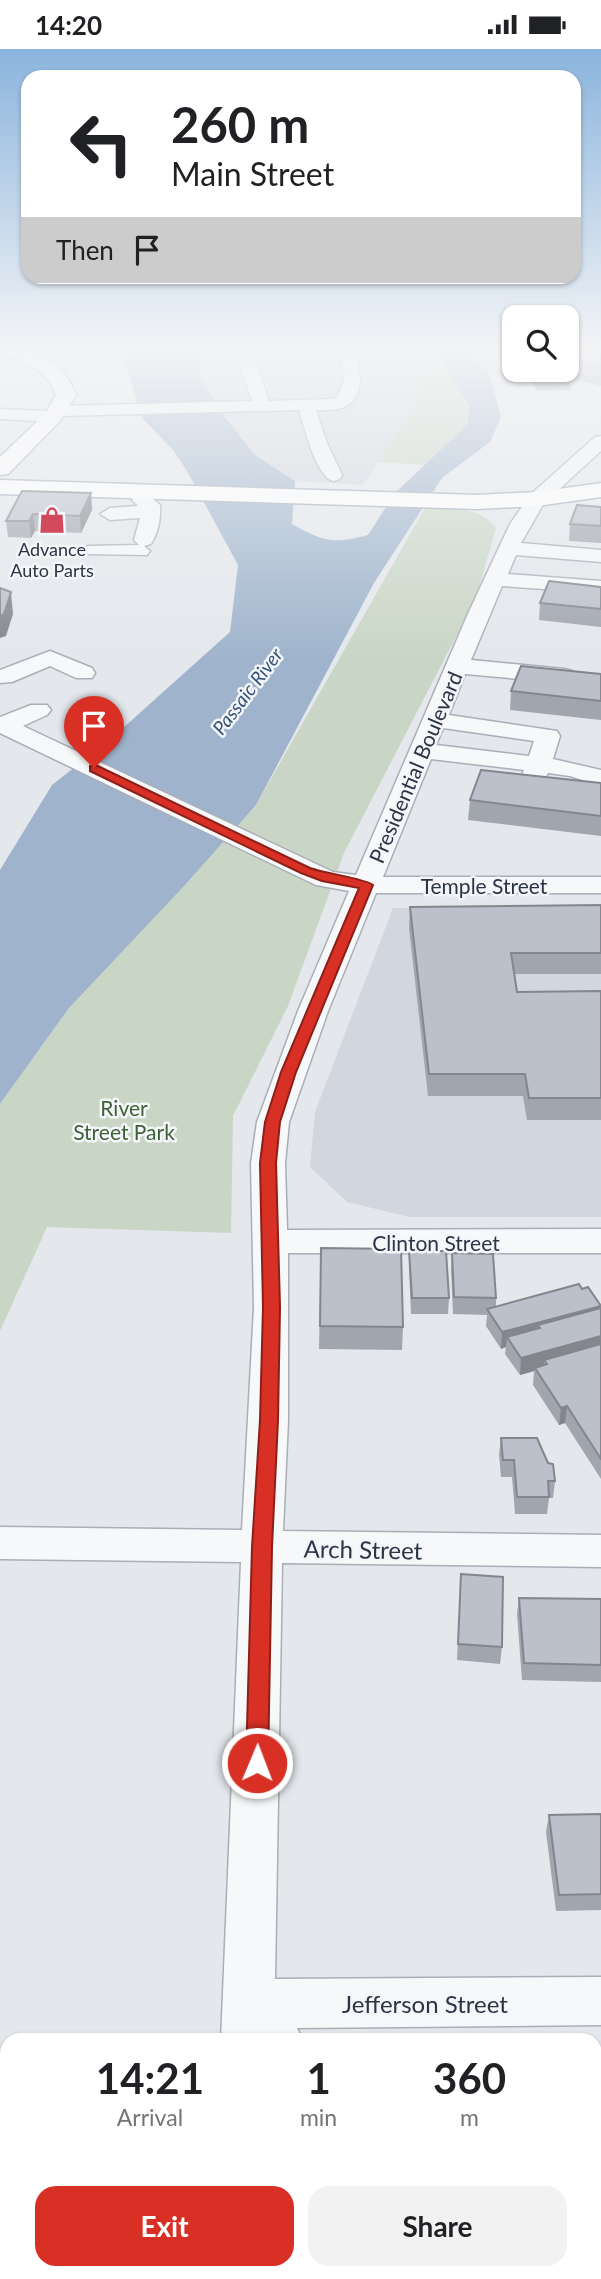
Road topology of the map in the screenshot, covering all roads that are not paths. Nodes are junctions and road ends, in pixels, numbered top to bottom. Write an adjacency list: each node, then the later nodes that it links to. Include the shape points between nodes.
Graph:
1 (323, 450): 4 (street)
2 (591, 450): 8 (street, Presidential Boulevard)
3 (8, 458): 6 (main road, via 54,484)
4 (333, 475)
5 (0, 487): 6 (main road)
6 (74, 489): 9 (main road); 10 (main road)
7 (601, 490): 8 (main road)
8 (537, 499): 9 (main road, via 441,501 186,492); 12 (street, Presidential Boulevard)
9 (147, 501): 11 (street); 13 (street, via 142,546)
10 (0, 504)
11 (110, 514)
12 (509, 548): 14 (street); 15 (street, Presidential Boulevard)
13 (95, 550)
14 (601, 556)
15 (497, 575): 16 (street); 17 (street, Presidential Boulevard)
16 (600, 581)
17 (457, 666): 20 (street); 22 (street, Presidential Boulevard)
18 (84, 673): 19 (street, via 50,658)
19 (5, 677)
20 (591, 679)
21 (39, 710): 23 (street)
22 (435, 720): 24 (street, Presidential Boulevard); 25 (street, via 548,736)
23 (2, 724): 27 (street, Temple Street, via 326,879)
24 (420, 757): 25 (street); 27 (street, Presidential Boulevard)
25 (535, 770): 26 (street, via 572,781)
26 (598, 777)
27 (366, 885): 28 (street, Temple Street); 29 (street, Presidential Boulevard, via 288,1072 273,1122 268,1163)
28 (601, 885)
29 (270, 1242): 30 (street, Clinton Street); 32 (street, Presidential Boulevard, via 269,1420)
30 (596, 1249)
31 (0, 1543): 32 (street, Arch Street)
32 (262, 1547): 33 (street, Arch Street); 35 (street, Presidential Boulevard)
33 (601, 1551)
34 (601, 2001): 35 (street, Jefferson Street)
35 (258, 2028)

